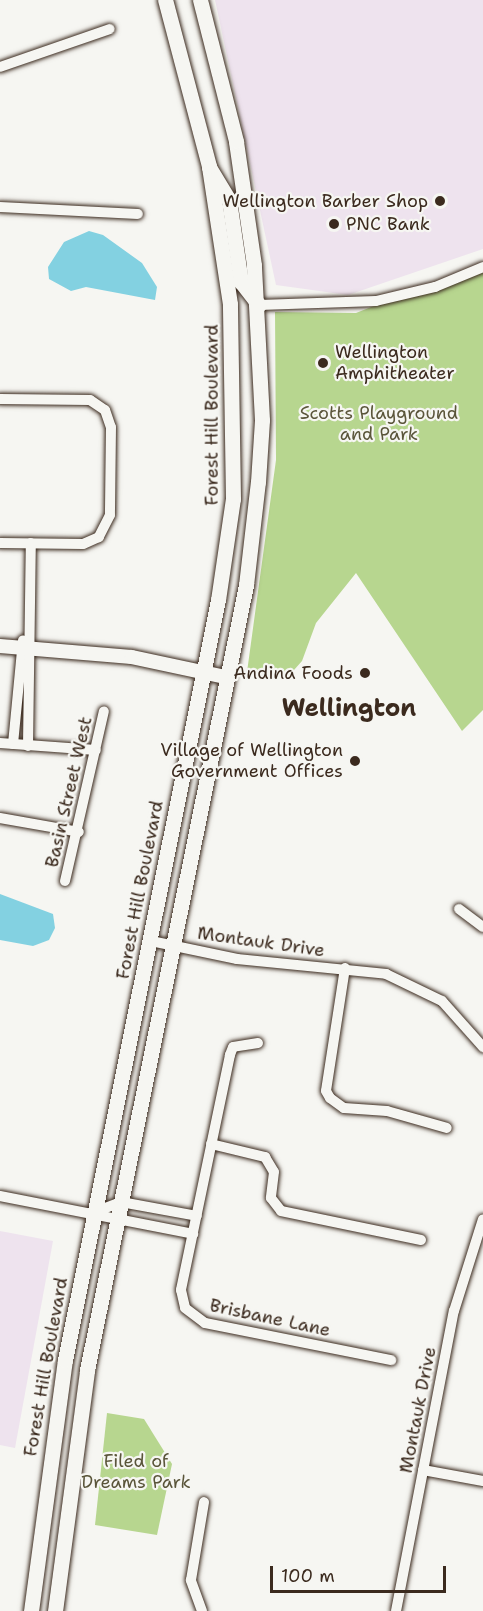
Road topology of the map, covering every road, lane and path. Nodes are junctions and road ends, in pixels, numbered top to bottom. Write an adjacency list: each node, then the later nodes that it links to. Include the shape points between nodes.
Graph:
1 (165, 0): 5 (main road, Forest Hill Boulevard)
2 (200, 0): 9 (main road, via 236,141)
3 (110, 29): 4 (street)
4 (0, 67)
5 (209, 167): 9 (main road, via 229,200 241,282); 15 (main road, Forest Hill Boulevard, via 234,334 233,499 218,600)
6 (0, 207): 7 (street)
7 (138, 214)
8 (483, 267): 9 (street, via 376,301)
9 (259, 305): 16 (main road, via 258,482 246,585)
10 (0, 399): 12 (street, via 90,400 105,410 111,427 105,531 82,544)
11 (0, 543): 12 (street)
12 (31, 543): 14 (street)
13 (0, 646): 14 (street)
14 (26, 647): 15 (street, via 132,657); 19 (street); 20 (street)
15 (200, 672): 16 (street); 27 (main road, Forest Hill Boulevard)
16 (225, 677): 28 (main road)
17 (104, 711): 21 (street, Basin Street West)
18 (0, 743): 19 (street)
19 (13, 744): 20 (street)
20 (28, 746): 21 (street)
21 (96, 750): 23 (street, Basin Street West)
22 (0, 818): 23 (street)
23 (78, 832): 24 (street, Basin Street West)
24 (65, 881)
25 (459, 909): 26 (street)
26 (483, 927)
27 (151, 941): 28 (street, Montauk Drive); 36 (main road, Forest Hill Boulevard)
28 (172, 945): 29 (street, Montauk Drive, via 280,965); 35 (main road)
29 (345, 969): 31 (street, Montauk Drive, via 386,974 425,990 458,1015); 32 (street, via 326,1091 330,1098 344,1108 387,1111)
30 (258, 1043): 33 (street, Brisbane Lane, via 233,1047)
31 (483, 1047)
32 (447, 1128)
33 (211, 1144): 37 (street, Brisbane Lane); 41 (street, via 265,1157 274,1172 271,1198 281,1211)
34 (0, 1196): 36 (street)
35 (121, 1202): 36 (street); 37 (street); 39 (main road)
36 (95, 1212): 39 (street); 46 (main road, Forest Hill Boulevard, via 51,1441)
37 (197, 1216): 40 (street, Brisbane Lane)
38 (483, 1219): 43 (street, Montauk Drive, via 454,1311)
39 (117, 1220): 40 (street); 47 (main road, via 74,1450)
40 (193, 1234): 42 (street, Brisbane Lane, via 182,1299 197,1320)
41 (421, 1240)
42 (391, 1360)
43 (423, 1470): 44 (street); 49 (street, Montauk Drive)
44 (483, 1481)
45 (204, 1502): 48 (street, via 191,1580)
46 (32, 1611)
47 (55, 1611)
48 (202, 1611)
49 (396, 1611)

